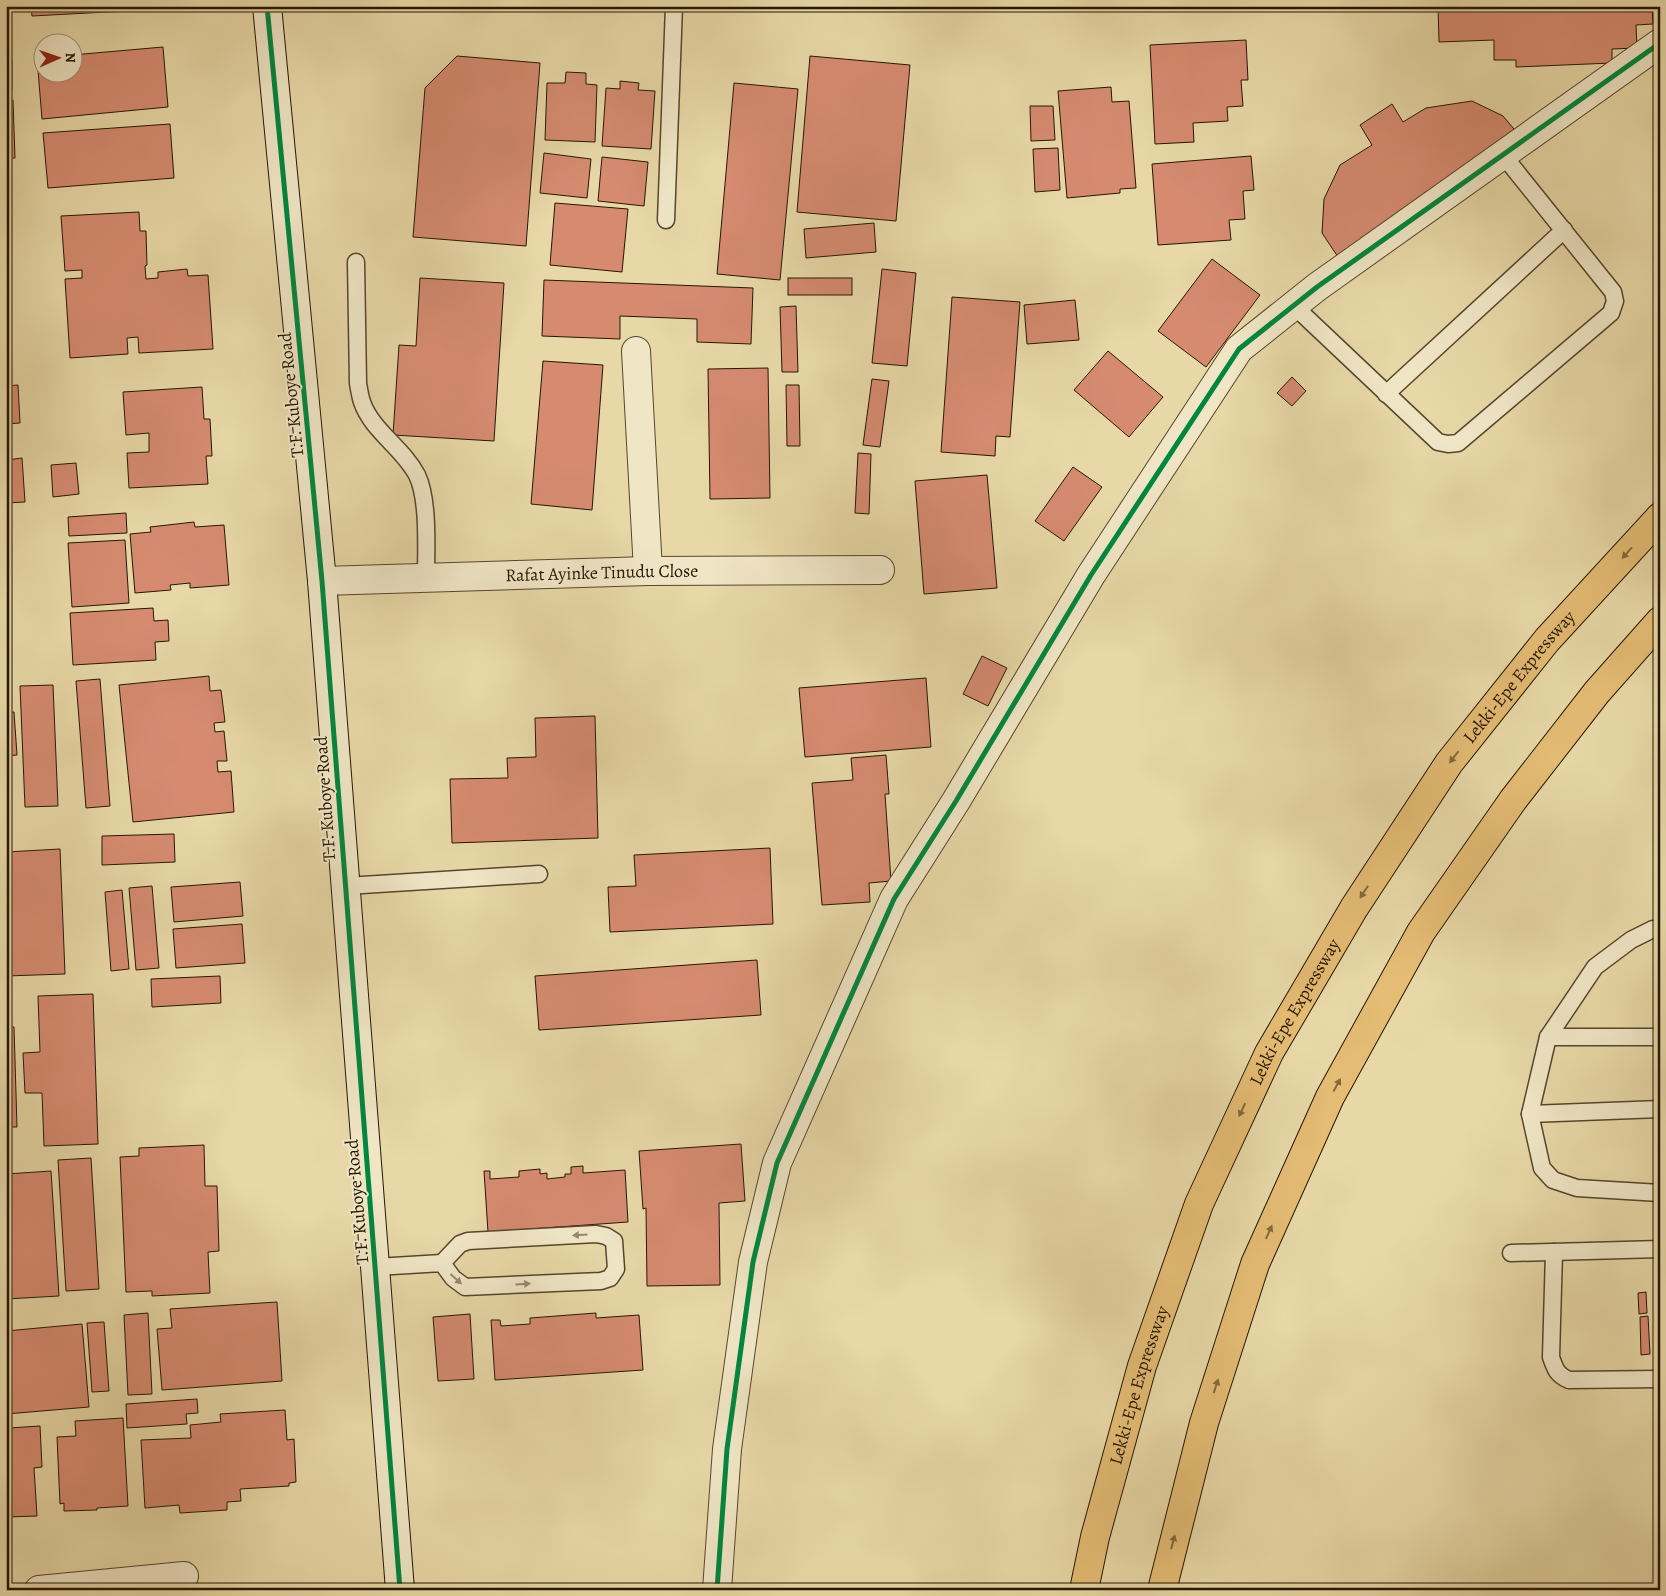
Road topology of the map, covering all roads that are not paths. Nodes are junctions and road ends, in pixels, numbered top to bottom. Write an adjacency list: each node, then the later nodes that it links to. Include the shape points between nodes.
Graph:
1 (267, 6): 15 (street, T.F. Kuboye Road)
2 (674, 6): 5 (lane)
3 (1660, 43): 4 (street)
4 (1503, 156): 6 (lane); 8 (street)
5 (666, 220)
6 (1564, 230): 10 (lane); 10 (lane, via 1613,292 1615,302 1611,313 1458,443 1438,442)
7 (356, 262): 14 (lane, via 358,383 362,403 417,476 423,499)
8 (1293, 305): 10 (lane); 34 (street, via 1239,349 1091,575 894,899 776,1163 753,1262 727,1449)
9 (636, 351): 13 (street)
10 (1386, 394)
11 (1660, 517): 35 (highway, Lekki-Epe Expressway, one-way to 35, via 1547,640 1449,764 1354,908 1269,1053 1199,1204 1142,1366 1095,1537)
12 (880, 570): 13 (street, Rafat Ayinke Tinudu Close)
13 (648, 571): 14 (street, Rafat Ayinke Tinudu Close)
14 (426, 577): 15 (street, Rafat Ayinke Tinudu Close)
15 (322, 581): 18 (street, T.F. Kuboye Road)
16 (1660, 621): 36 (highway, one-way to 16, via 1204,1423 1255,1264 1330,1097 1421,932 1513,800 1597,692)
17 (539, 874): 18 (lane)
18 (346, 886): 29 (street, T.F. Kuboye Road)
19 (1660, 929): 20 (lane, via 1653,928 1631,940 1595,967)
20 (1548, 1037): 21 (lane); 23 (lane)
21 (1660, 1037)
22 (1660, 1109): 23 (lane)
23 (1530, 1114): 24 (lane, via 1542,1168 1553,1180 1577,1188)
24 (1660, 1192)
25 (1660, 1250): 26 (lane)
26 (1554, 1252): 27 (lane); 30 (lane, via 1551,1357 1555,1371 1569,1380)
27 (1512, 1253)
28 (442, 1263): 28 (lane, one-way to 28, via 465,1287 602,1281 610,1278 616,1269 614,1241 596,1234 468,1241 460,1244); 29 (lane)
29 (376, 1267): 33 (street, T.F. Kuboye Road)
30 (1660, 1379)
31 (184, 1576): 32 (street)
32 (39, 1590)
33 (400, 1590)
34 (717, 1590)
35 (1084, 1590)
36 (1162, 1590)

